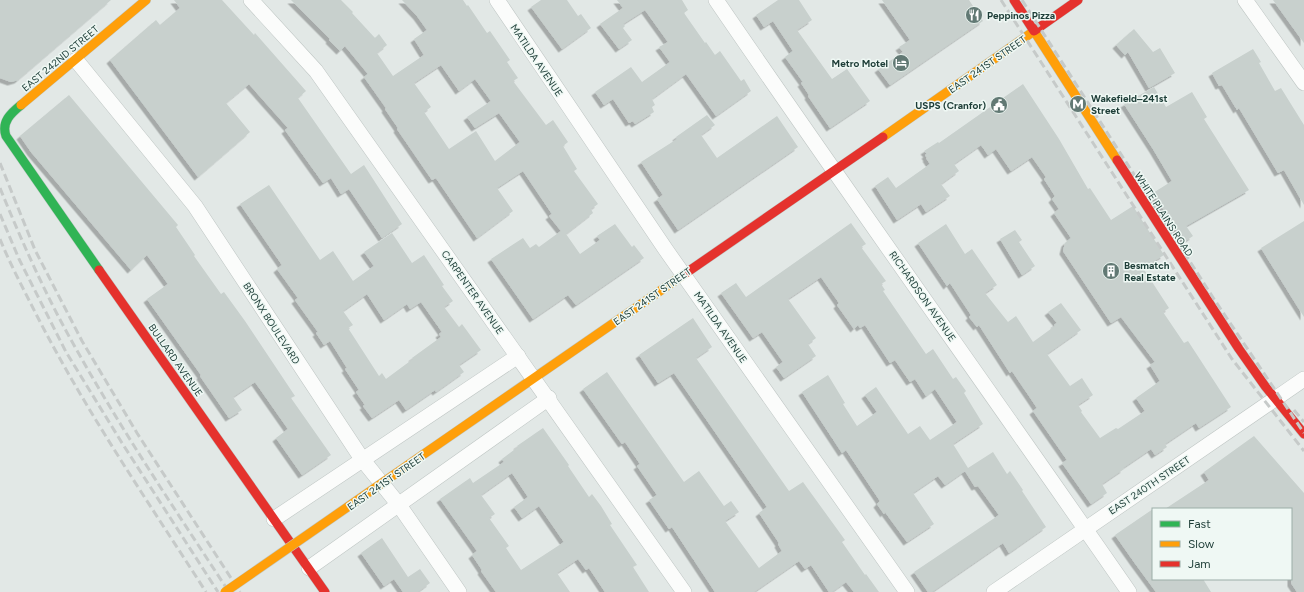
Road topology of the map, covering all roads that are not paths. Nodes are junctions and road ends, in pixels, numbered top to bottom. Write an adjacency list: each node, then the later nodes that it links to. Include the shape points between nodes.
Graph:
1 (146, 0): 9 (street, EAST 242ND STREET)
2 (251, 0): 14 (street, CARPENTER AVENUE, via 316,71)
3 (497, 0): 13 (street, MATILDA AVENUE)
4 (716, 0): 12 (street, RICHARDSON AVENUE)
5 (1078, 0): 8 (street, EAST 241ST STREET)
6 (1245, 0): 10 (street)
7 (1022, 3): 8 (street, WHITE PLAINS ROAD)
8 (1034, 31): 12 (street, EAST 241ST STREET); 18 (street, WHITE PLAINS ROAD, via 1224,327)
9 (76, 60): 11 (street, EAST 242ND STREET, via 11,113 3,132); 20 (street, BRONX BOULEVARD, via 195,206)
10 (1304, 83)
11 (8, 140): 22 (street, BULLARD AVENUE)
12 (834, 170): 13 (street, EAST 241ST STREET); 23 (street, RICHARDSON AVENUE)
13 (684, 274): 15 (street, EAST 241ST STREET); 29 (street, MATILDA AVENUE)
14 (518, 356): 15 (street, CARPENTER AVENUE); 20 (street)
15 (534, 378): 17 (street, CARPENTER AVENUE); 25 (street, EAST 241ST STREET, bridge)
16 (1304, 379): 18 (street, EAST 240TH STREET)
17 (548, 398): 21 (street); 28 (street, CARPENTER AVENUE)
18 (1275, 399): 19 (street, WHITE PLAINS ROAD); 23 (street, EAST 240TH STREET)
19 (1304, 434)
20 (362, 459): 21 (street, BRONX BOULEVARD); 22 (street)
21 (399, 505): 24 (street); 27 (street, BRONX BOULEVARD)
22 (274, 519): 24 (street, BULLARD AVENUE)
23 (1085, 528): 30 (street, EAST 240TH STREET); 31 (street, RICHARDSON AVENUE)
24 (309, 568): 26 (street, BULLARD AVENUE)
25 (225, 592)
26 (325, 592)
27 (459, 592)
28 (684, 592)
29 (907, 592)
30 (994, 592)
31 (1129, 592)

